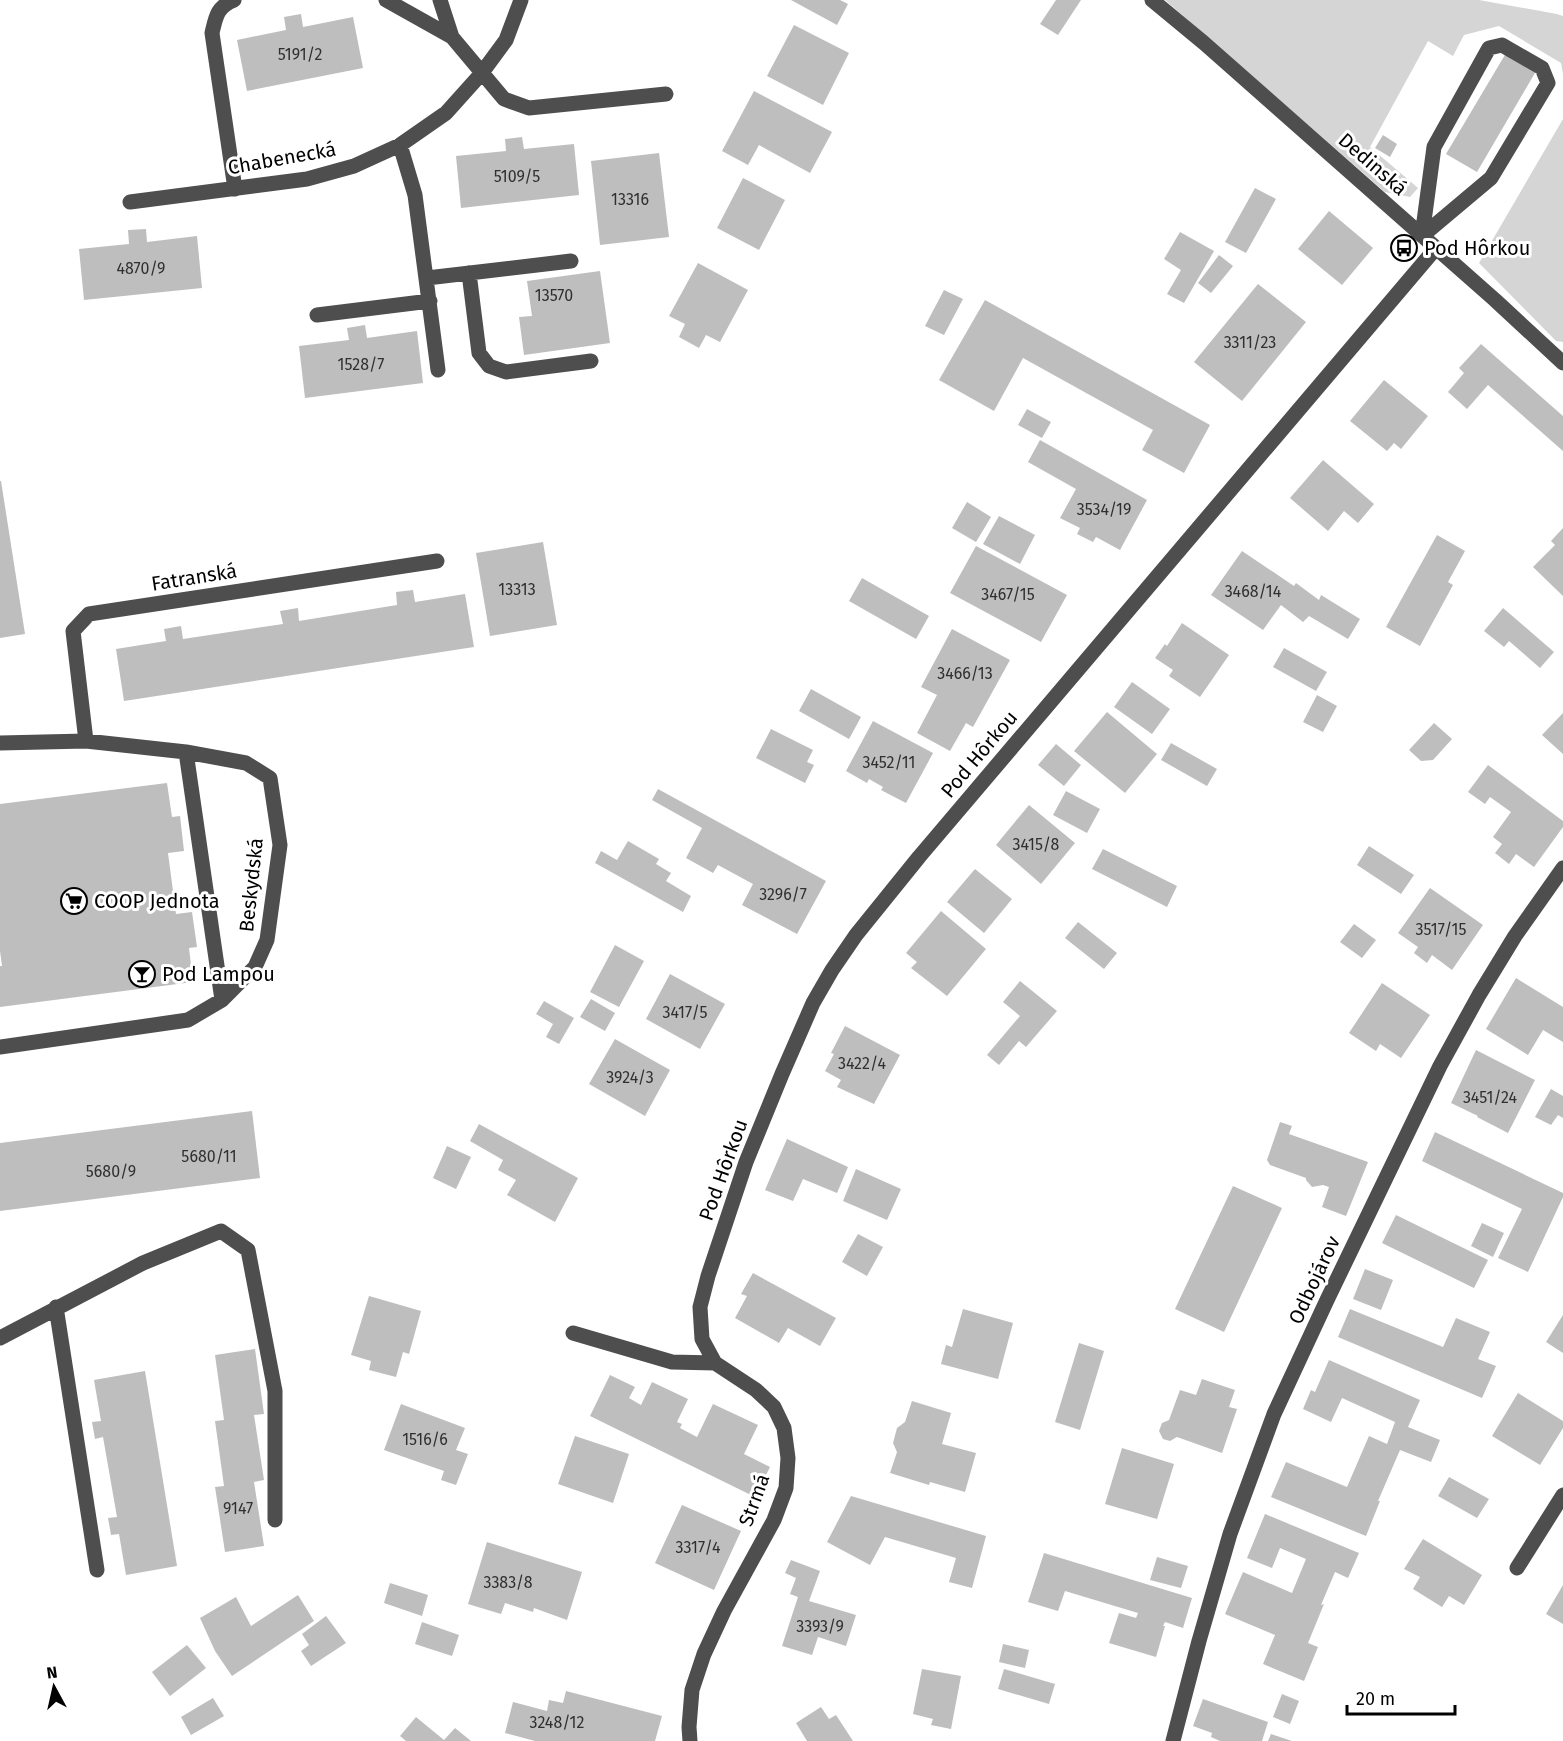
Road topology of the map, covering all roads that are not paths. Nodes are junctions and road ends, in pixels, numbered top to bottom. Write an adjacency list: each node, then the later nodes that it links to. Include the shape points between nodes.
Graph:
1 (213, 0): 7 (street)
2 (234, 0): 7 (street, via 225,4)
3 (386, 0): 8 (street)
4 (440, 0): 8 (street)
5 (520, 0): 9 (street, Chabenecká, via 506,39)
6 (1152, 0): 14 (street, Dedinská)
7 (215, 17): 12 (street, via 212,33)
8 (452, 38): 9 (street)
9 (481, 74): 10 (street, via 504,99 530,108); 11 (street, Chabenecká, via 446,113)
10 (666, 94)
11 (400, 145): 12 (street, Chabenecká, via 354,166 307,179); 18 (street, via 415,195)
12 (236, 189): 13 (street, Chabenecká)
13 (130, 202)
14 (1422, 236): 14 (street, via 1491,178 1548,83 1542,68 1502,45 1489,48 1434,147); 15 (street, Dedinská)
15 (1436, 248): 22 (street, Dedinská); 34 (street, Pod Hôrkou, via 919,857 832,970 813,1003 746,1162 708,1276 700,1307 702,1339)
16 (571, 261): 17 (street)
17 (469, 273): 18 (street); 21 (street, via 479,353 489,366 506,372)
18 (427, 278): 19 (street)
19 (430, 301): 20 (street); 23 (street)
20 (317, 315)
21 (591, 361)
22 (1563, 363)
23 (438, 370)
24 (437, 561): 25 (street, Fatranská, via 89,614 73,631)
25 (87, 741): 26 (street, Beskydská); 27 (street, Beskydská)
26 (0, 743)
27 (186, 752): 29 (street, Beskydská); 29 (street, Beskydská, via 246,763 270,778 280,845 267,940 255,966)
28 (1563, 868): 40 (street, Odbojárov, via 1515,936 1440,1066 1274,1414 1230,1534)
29 (222, 1000): 30 (street, Beskydská, via 188,1020)
30 (0, 1047)
31 (56, 1307): 33 (street); 36 (street, via 143,1263 221,1231 248,1250 275,1391); 38 (street)
32 (573, 1333): 34 (street, via 672,1362)
33 (0, 1338)
34 (715, 1363): 39 (street, Strmá, via 774,1407 784,1428 788,1458 786,1488 774,1520 704,1654 692,1690)
35 (1563, 1494): 37 (street)
36 (275, 1520)
37 (1517, 1568)
38 (97, 1570)
39 (690, 1741)
40 (1173, 1741)

